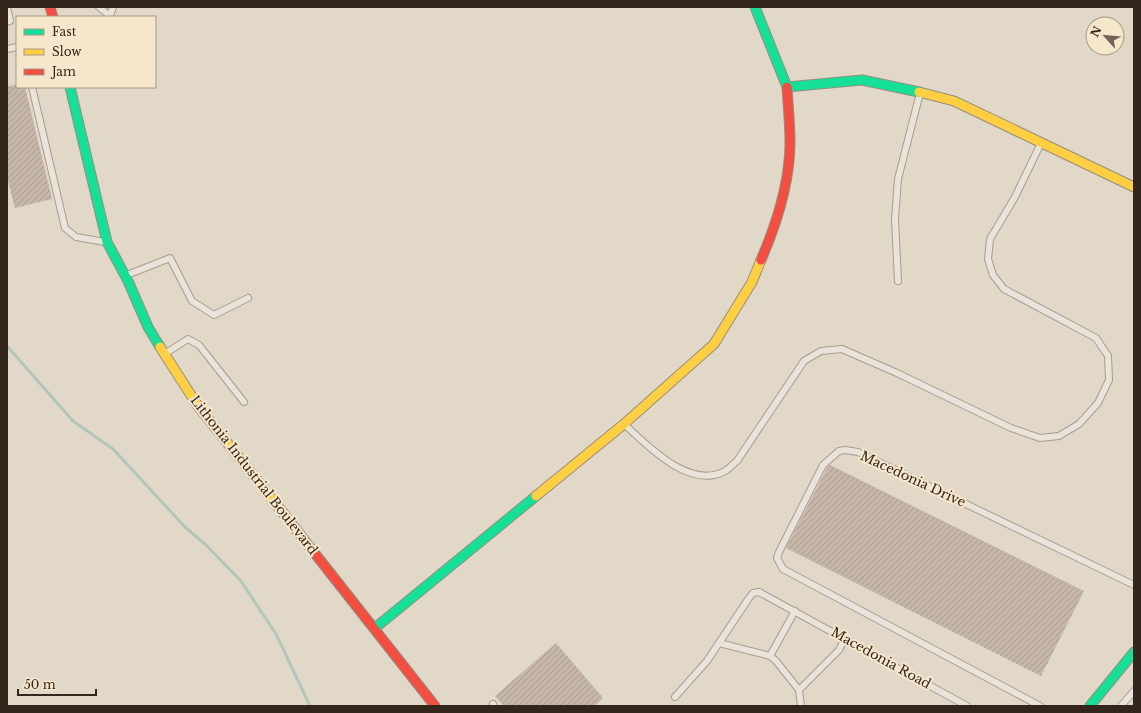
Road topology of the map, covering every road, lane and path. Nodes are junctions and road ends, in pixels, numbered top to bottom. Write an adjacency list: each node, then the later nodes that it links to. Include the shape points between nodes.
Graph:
1 (7, 7): 7 (lane, via 10,21)
2 (99, 7): 6 (lane)
3 (103, 7): 6 (lane)
4 (111, 7): 6 (lane)
5 (755, 7): 8 (street)
6 (110, 16)
7 (7, 22)
8 (788, 87): 11 (street, via 862,80); 20 (street, via 790,143 784,195 773,234 752,282 714,344)
9 (32, 88): 14 (lane, via 65,228 76,237)
10 (70, 88): 14 (street, Lithonia Industrial Boulevard)
11 (920, 92): 12 (street, via 954,101); 16 (lane, via 898,179 895,219)
12 (1042, 143): 13 (street); 20 (lane, via 990,239 988,259 993,275 1004,289 1096,338 1108,356 1109,380 1098,403 1079,424 1058,436 1040,438 1011,428 842,349 821,351 804,361 737,461 726,471 706,476 686,471 660,458)
13 (1134, 187)
14 (107, 242): 15 (street, Lithonia Industrial Boulevard)
15 (125, 275): 17 (lane, via 170,258 192,301 214,314); 18 (street, Lithonia Industrial Boulevard, via 148,327)
16 (898, 281)
17 (248, 298)
18 (165, 354): 19 (lane, via 188,339 199,345); 23 (street, Lithonia Industrial Boulevard, via 198,406)
19 (244, 402)
20 (624, 424): 23 (street)
21 (1134, 585): 34 (lane, Macedonia Drive, via 858,452 839,451 823,465 779,552 777,558 783,569)
22 (795, 611): 24 (lane, Macedonia Road); 25 (lane, Macedonia Road, via 759,592 753,593); 27 (lane)
23 (375, 628): 31 (street, Lithonia Industrial Boulevard)
24 (845, 638): 28 (lane, via 839,650); 33 (lane, Macedonia Road)
25 (719, 643): 27 (lane); 30 (lane, Macedonia Road)
26 (1134, 652): 35 (street)
27 (770, 656): 28 (lane)
28 (799, 690): 32 (lane)
29 (1134, 691): 36 (lane)
30 (675, 698)
31 (435, 706)
32 (801, 706)
33 (966, 706)
34 (1040, 706)
35 (1090, 706)
36 (1121, 706)

